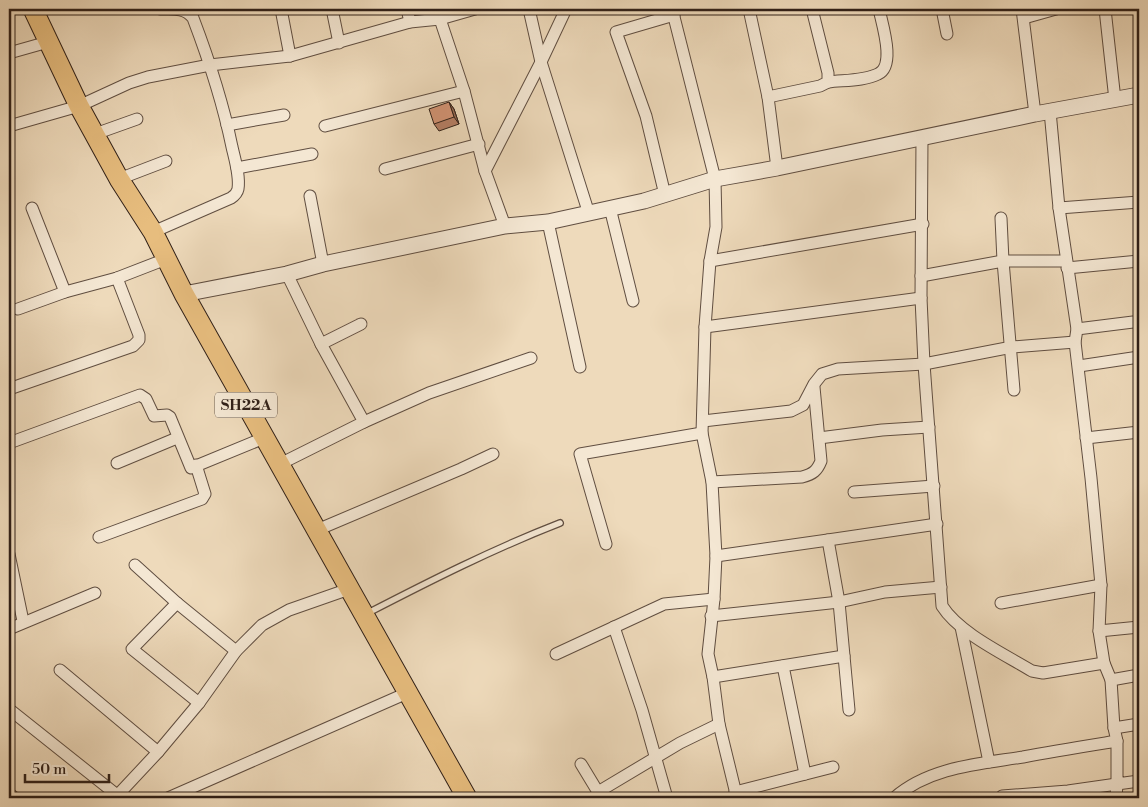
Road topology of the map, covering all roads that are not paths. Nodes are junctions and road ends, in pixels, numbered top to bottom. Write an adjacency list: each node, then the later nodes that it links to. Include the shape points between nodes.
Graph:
1 (33, 9): 20 (main road, SH22A)
2 (160, 9): 25 (street, via 189,12)
3 (280, 9): 23 (street)
4 (332, 9): 21 (street)
5 (407, 9): 18 (street)
6 (475, 9): 17 (street)
7 (529, 9): 24 (street)
8 (566, 9): 24 (street)
9 (749, 9): 29 (street)
10 (812, 9): 26 (street)
11 (879, 9): 26 (street, via 888,62 884,69 880,74)
12 (942, 9): 19 (street)
13 (1056, 9): 16 (street)
14 (1104, 9): 30 (street)
15 (673, 12): 49 (street); 50 (street, via 616,32 646,116)
16 (1023, 13): 33 (street)
17 (440, 19): 18 (street); 27 (street)
18 (410, 22): 21 (street)
19 (947, 34)
20 (48, 42): 22 (street); 31 (main road, SH22A)
21 (339, 43): 23 (street)
22 (9, 53)
23 (290, 56): 25 (street)
24 (541, 62): 47 (street); 56 (street)
25 (210, 64): 31 (street, via 129,83); 36 (street)
26 (828, 82): 29 (street)
27 (464, 91): 38 (street); 41 (street)
28 (1139, 95): 30 (street)
29 (768, 97): 45 (street)
30 (1115, 100): 32 (street)
31 (79, 106): 37 (street); 39 (main road, SH22A)
32 (1050, 111): 33 (street); 55 (street)
33 (1034, 114): 40 (street)
34 (284, 115): 36 (street)
35 (137, 119): 39 (street)
36 (228, 125): 44 (street)
37 (9, 126)
38 (324, 126)
39 (95, 134): 48 (main road, SH22A)
40 (922, 137): 45 (street); 59 (street)
41 (479, 144): 46 (street); 47 (street)
42 (312, 154): 44 (street)
43 (166, 161): 48 (street)
44 (237, 168): 61 (street, via 238,188 231,198)
45 (777, 168): 49 (street)
46 (385, 169)
47 (485, 172): 60 (street)
48 (119, 179): 61 (main road, SH22A)
49 (715, 179): 50 (street); 63 (street, via 716,227)
50 (665, 195): 54 (street)
51 (310, 196): 66 (street)
52 (1139, 202): 55 (street)
53 (32, 208): 71 (street)
54 (610, 208): 56 (street); 74 (street)
55 (1059, 208): 67 (street)
56 (589, 214): 58 (street)
57 (1001, 218): 64 (street)
58 (548, 222): 60 (street); 87 (street)
59 (923, 224): 63 (street); 69 (street)
60 (505, 226): 66 (street)
61 (152, 232): 62 (main road, SH22A)
62 (166, 258): 70 (street); 72 (main road, SH22A)
63 (710, 261): 78 (street)
64 (1003, 261): 67 (street); 69 (street); 82 (street)
65 (1139, 261): 67 (street)
66 (323, 264): 68 (street)
67 (1066, 264): 79 (street)
68 (287, 274): 72 (street); 81 (street)
69 (921, 276): 73 (street)
70 (117, 278): 71 (street); 89 (street, via 139,335 137,343)
71 (65, 292): 75 (street)
72 (184, 294): 96 (main road, SH22A)
73 (922, 298): 78 (street); 85 (street)
74 (633, 301)
75 (18, 310)
76 (1134, 322): 79 (street)
77 (360, 324): 81 (street)
78 (705, 326): 92 (street)
79 (1077, 329): 80 (street)
80 (1075, 342): 82 (street); 86 (street)
81 (321, 344): 91 (street)
82 (1012, 347): 85 (street); 90 (street)
83 (1139, 357): 86 (street)
84 (531, 358): 91 (street, via 429,393)
85 (924, 364): 88 (street, via 838,369 822,374); 93 (street)
86 (1079, 366): 98 (street)
87 (580, 367)
88 (814, 384): 92 (street, via 803,405 791,411); 97 (street)
89 (9, 389)
90 (1014, 390)
91 (364, 422): 102 (street)
92 (702, 427): 104 (street); 112 (street, via 580,454)
93 (930, 427): 97 (street); 105 (street)
94 (1139, 432): 98 (street)
95 (177, 438): 99 (street, via 170,417 154,416 146,399 140,395); 101 (street); 103 (street, via 191,468)
96 (264, 438): 102 (main road, SH22A); 103 (street)
97 (819, 438): 104 (street, via 821,461 813,474)
98 (1086, 438): 117 (street)
99 (9, 443)
100 (493, 454): 109 (street)
101 (117, 463)
102 (280, 464): 109 (main road, SH22A)
103 (196, 465): 110 (street, via 204,494 202,499)
104 (712, 482): 114 (street)
105 (934, 486): 106 (street); 108 (street)
106 (854, 492)
107 (560, 523): 125 (lane, via 457,568)
108 (937, 524): 111 (street); 118 (street)
109 (317, 530): 119 (main road, SH22A)
110 (99, 537)
111 (828, 540): 114 (street); 122 (street)
112 (606, 544)
113 (9, 554): 116 (street)
114 (716, 556): 121 (street)
115 (135, 565): 123 (street)
116 (11, 575): 127 (street)
117 (1101, 585): 124 (street); 132 (street)
118 (941, 587): 122 (street, via 885,592); 129 (street, via 942,606)
119 (349, 589): 125 (main road, SH22A); 133 (street, via 290,610 262,625)
120 (95, 593): 127 (street)
121 (714, 599): 126 (street); 128 (street, via 664,604)
122 (839, 602): 126 (street); 135 (street)
123 (177, 603): 133 (street); 143 (street, via 132,649)
124 (1001, 603)
125 (364, 615): 142 (main road, SH22A)
126 (711, 616): 140 (street, via 708,654)
127 (24, 621): 131 (street)
128 (614, 627): 134 (street); 151 (street)
129 (961, 627): 136 (street, via 1032,672); 152 (street)
130 (1139, 627): 132 (street)
131 (9, 628)
132 (1099, 631): 136 (street)
133 (236, 651): 143 (street)
134 (556, 654)
135 (844, 656): 137 (street); 145 (street)
136 (1104, 663): 141 (street)
137 (783, 666): 140 (street); 155 (street)
138 (60, 670): 150 (street)
139 (1139, 675): 141 (street)
140 (713, 676): 146 (street)
141 (1111, 680): 148 (street)
142 (408, 693): 164 (street); 165 (main road, SH22A)
143 (199, 703): 150 (street)
144 (9, 709): 162 (street)
145 (849, 710)
146 (720, 724): 151 (street); 160 (street)
147 (1139, 724): 148 (street)
148 (1114, 728): 149 (street)
149 (1117, 741): 152 (street); 157 (street)
150 (158, 752): 162 (street)
151 (655, 758): 159 (street); 166 (street)
152 (989, 762): 167 (street, via 932,775)
153 (581, 764): 159 (street)
154 (833, 767): 155 (street)
155 (805, 774): 160 (street)
156 (1139, 781): 157 (street)
157 (1117, 784): 161 (street); 168 (street)
158 (9, 790): 163 (lane)
159 (600, 795)
160 (736, 795)
161 (1002, 796)
162 (116, 797)
163 (19, 798)
164 (168, 798)
165 (467, 798)
166 (667, 798)
167 (894, 798)
168 (1116, 798)

